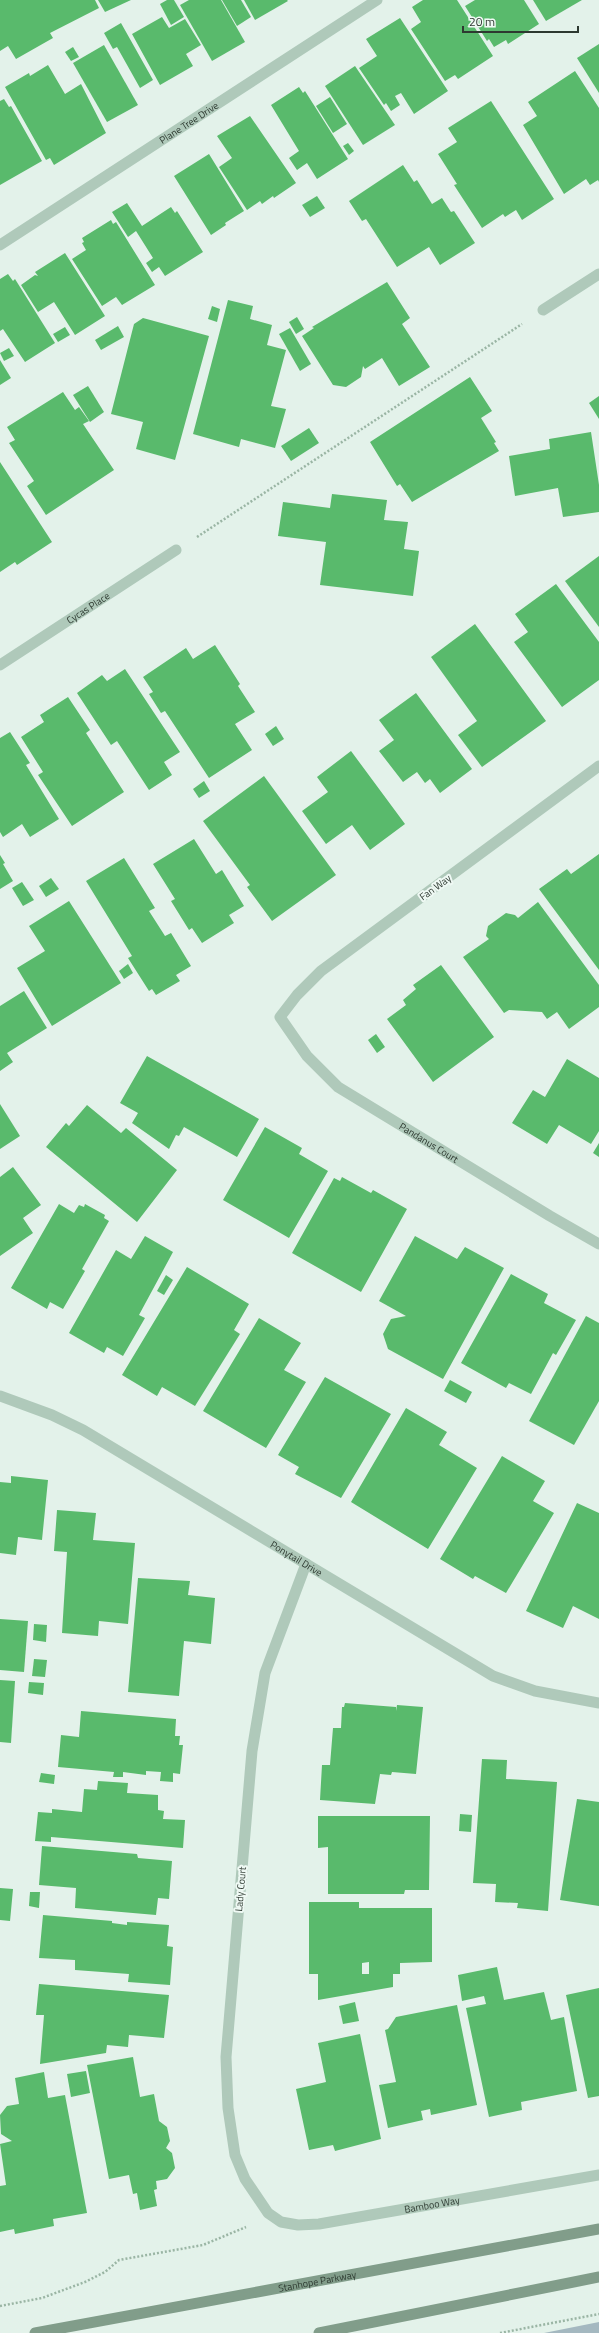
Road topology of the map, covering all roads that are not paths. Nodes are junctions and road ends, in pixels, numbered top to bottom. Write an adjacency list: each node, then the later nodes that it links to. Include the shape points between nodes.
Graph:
1 (376, 0): 2 (street, Plane Tree Drive)
2 (0, 245)
3 (599, 274): 4 (street)
4 (542, 310)
5 (176, 550): 6 (street, Cycas Place)
6 (0, 665)
7 (599, 766): 8 (street, Fan Way, via 321,971)
8 (280, 1017): 9 (street, Pandanus Court, via 307,1056 338,1087)
9 (599, 1244)
10 (0, 1396): 11 (street, Ponytail Drive, via 52,1414 83,1430)
11 (306, 1564): 12 (street, Ponytail Drive, via 493,1676 535,1691); 14 (street, Lady Court, via 265,1673 252,1751 226,2057 228,2108 235,2155 245,2179)
12 (599, 1703)
13 (599, 2175): 14 (street, Bamboo Way, via 319,2224 281,2222)
14 (268, 2213)
15 (599, 2229): 17 (main road, Stanhope Parkway)
16 (599, 2277): 18 (main road)
17 (35, 2333)
18 (319, 2333)

